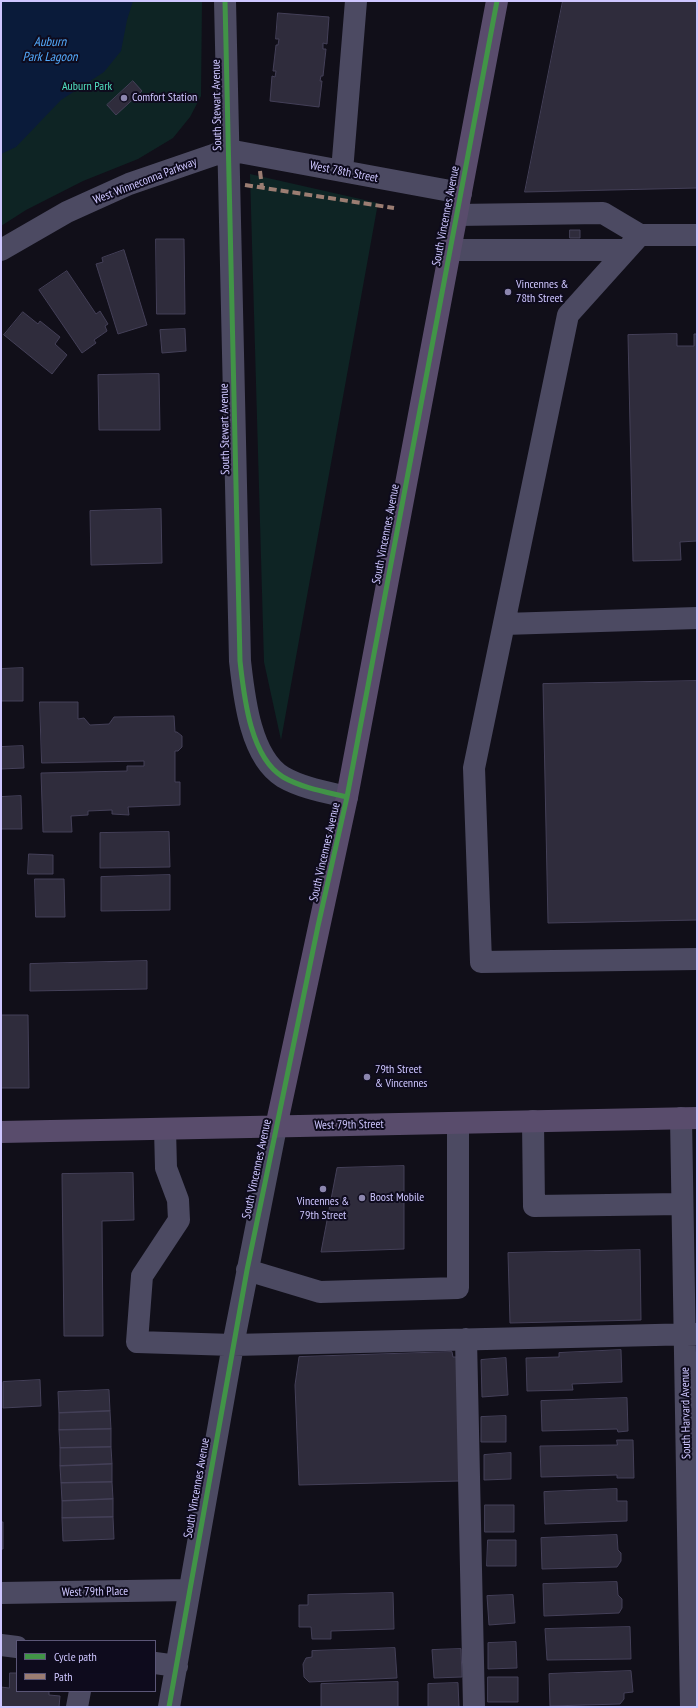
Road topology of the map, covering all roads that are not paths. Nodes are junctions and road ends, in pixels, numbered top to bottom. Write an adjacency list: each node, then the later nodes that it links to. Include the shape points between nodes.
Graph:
1 (225, 1): 4 (street, South Stewart Avenue)
2 (356, 1): 5 (street)
3 (497, 1): 6 (main road, South Vincennes Avenue)
4 (228, 150): 5 (street, West 78th Street); 10 (street, West Winneconna Parkway, via 129,184 67,212); 14 (street, South Stewart Avenue, via 240,661 244,698 255,738 269,765 282,777 303,786)
5 (342, 171): 6 (street, West 78th Street)
6 (461, 193): 7 (main road, South Vincennes Avenue)
7 (456, 214): 9 (street, via 603,213); 11 (main road, South Vincennes Avenue)
8 (697, 235): 9 (street)
9 (633, 242): 11 (street); 13 (street, via 568,314)
10 (1, 250)
11 (450, 250): 14 (main road, South Vincennes Avenue)
12 (697, 618): 13 (street)
13 (504, 624): 15 (street, via 474,768 481,962)
14 (347, 797): 19 (main road, South Vincennes Avenue)
15 (697, 959)
16 (689, 1118): 17 (main road, West 79th Street); 22 (street, South Harvard Avenue)
17 (533, 1121): 18 (main road, West 79th Street); 22 (street, via 534,1206)
18 (458, 1123): 19 (main road, West 79th Street); 23 (street, via 458,1288 320,1292)
19 (276, 1127): 20 (main road, West 79th Street); 23 (street, South Vincennes Avenue)
20 (165, 1130): 21 (main road, West 79th Street); 26 (street, via 166,1168 178,1200 179,1220 142,1276 137,1342)
21 (1, 1132)
22 (682, 1204): 24 (street, South Harvard Avenue)
23 (247, 1270): 26 (street, South Vincennes Avenue)
24 (691, 1334): 25 (street); 37 (street, South Harvard Avenue)
25 (466, 1339): 26 (street); 36 (street)
26 (233, 1345): 27 (street, South Vincennes Avenue)
27 (189, 1590): 28 (street, West 79th Place); 32 (street, South Vincennes Avenue)
28 (1, 1594)
29 (1, 1645): 30 (street)
30 (16, 1647)
31 (156, 1663): 32 (street)
32 (176, 1666): 35 (street, South Vincennes Avenue)
33 (80, 1692): 34 (street)
34 (77, 1707)
35 (169, 1707)
36 (474, 1707)
37 (691, 1707)

